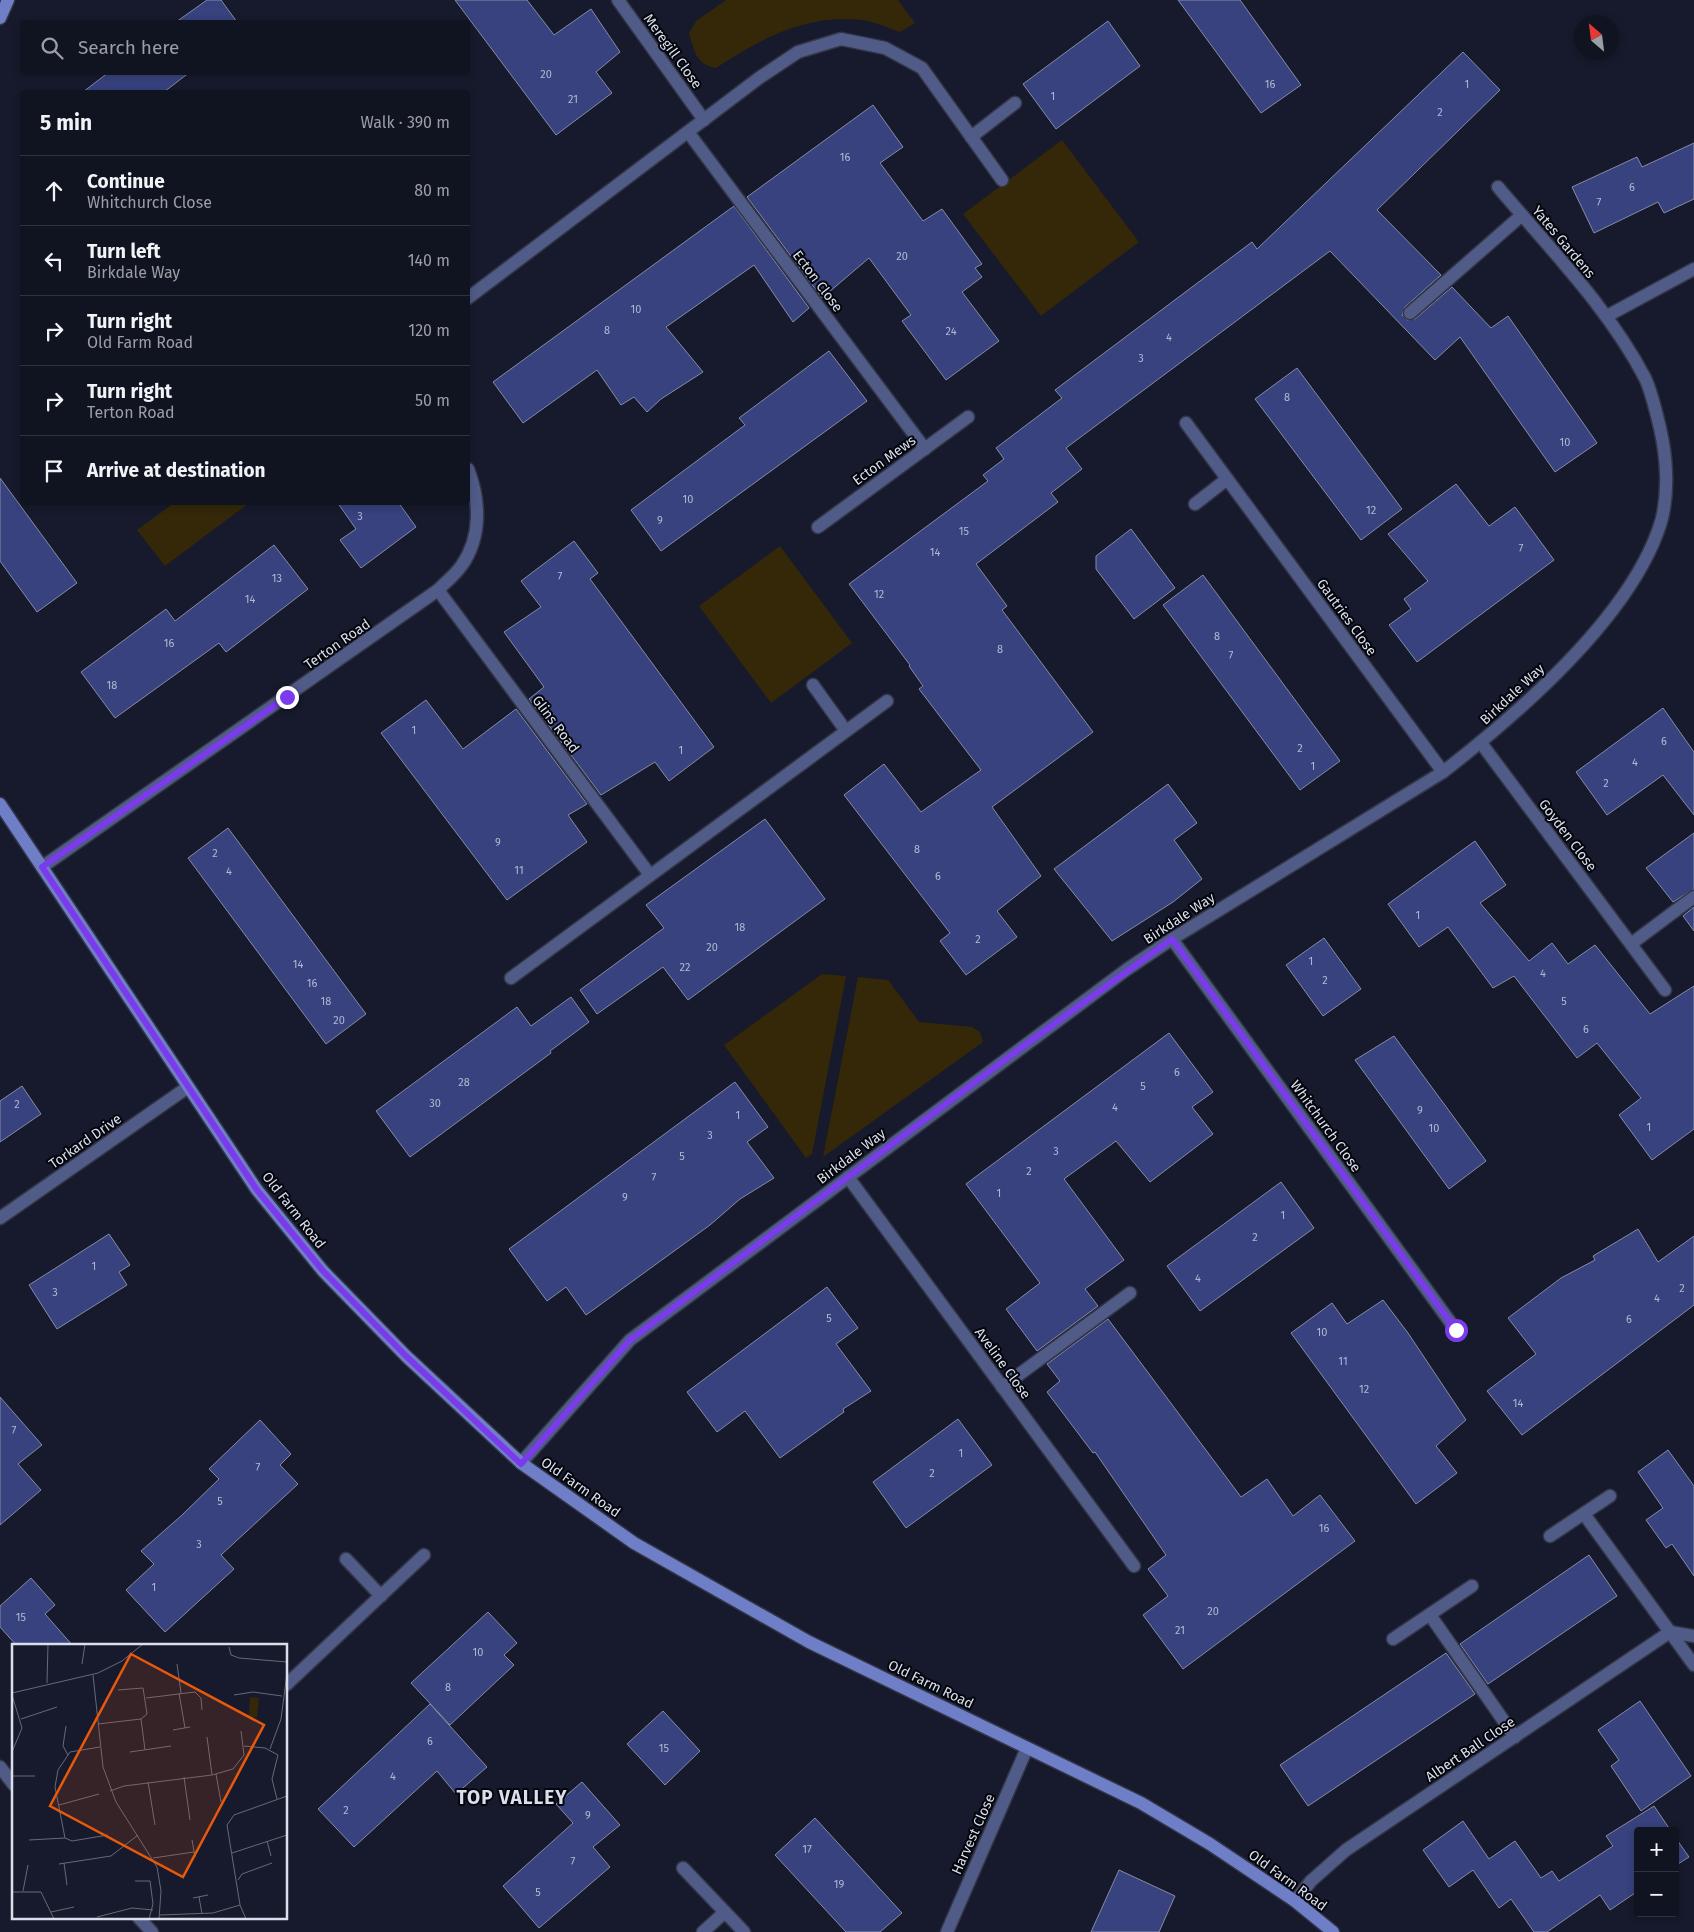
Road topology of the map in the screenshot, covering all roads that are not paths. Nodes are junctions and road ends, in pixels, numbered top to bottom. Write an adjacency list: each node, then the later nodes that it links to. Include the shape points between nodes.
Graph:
1 (8, 0): 3 (street)
2 (618, 0): 5 (street, Meregill Close)
3 (0, 18)
4 (1015, 103): 7 (street)
5 (704, 120): 6 (street); 7 (street, via 798,52 841,39 885,48 922,68)
6 (688, 132): 12 (street); 17 (street, Ecton Close)
7 (971, 136): 8 (street)
8 (1002, 180)
9 (1498, 187): 10 (street, Yates Gardens)
10 (1522, 215): 13 (street); 14 (street, Yates Gardens)
11 (1694, 269): 14 (street)
12 (470, 296)
13 (1410, 313)
14 (1607, 316): 26 (street, Birkdale Way, via 1645,379 1656,410 1664,444 1666,484 1661,521 1648,552 1617,605 1559,671)
15 (968, 417): 17 (street, Ecton Mews)
16 (1186, 423): 19 (street, Gautries Close)
17 (925, 449): 21 (street, Ecton Mews)
18 (470, 474): 22 (street, Terton Road, via 479,512 474,537 462,565)
19 (1227, 479): 20 (street); 27 (street, Gautries Close)
20 (1195, 504)
21 (818, 528)
22 (438, 590): 29 (street, Terton Road); 30 (street, Glins Road)
23 (813, 685): 25 (street)
24 (887, 700): 25 (street)
25 (846, 731): 30 (street)
26 (1481, 743): 27 (street, Birkdale Way); 33 (street, Goyden Close)
27 (1443, 772): 32 (street, Birkdale Way)
28 (0, 804): 29 (street, Old Farm Road)
29 (42, 867): 36 (street, Old Farm Road)
30 (650, 876): 34 (street)
31 (1694, 897): 33 (street)
32 (1172, 939): 37 (street, Birkdale Way); 40 (street, Whitchurch Close)
33 (1631, 944): 35 (street, Goyden Close)
34 (511, 978)
35 (1665, 990)
36 (188, 1087): 38 (street, Torkard Drive); 42 (street, Old Farm Road, via 257,1190 323,1271 406,1356)
37 (848, 1177): 41 (street, Aveline Close); 42 (street, Birkdale Way, via 630,1340)
38 (0, 1218)
39 (1130, 1293): 41 (street)
40 (1456, 1330)
41 (1002, 1387): 48 (street, Aveline Close)
42 (521, 1464): 58 (street, Old Farm Road, via 634,1543 809,1642)
43 (1610, 1496): 44 (street)
44 (1584, 1514): 45 (street); 52 (street)
45 (1550, 1536)
46 (424, 1555): 50 (street)
47 (346, 1559): 50 (street)
48 (1134, 1566)
49 (1472, 1586): 51 (street)
50 (381, 1596): 56 (street)
51 (1430, 1615): 54 (street); 57 (street)
52 (1670, 1632): 53 (street); 55 (street); 57 (street, Albert Ball Close)
53 (1694, 1636)
54 (1393, 1639)
55 (1694, 1664)
56 (288, 1683)
57 (1515, 1737): 62 (street, Albert Ball Close, via 1346,1850 1311,1881)
58 (1027, 1748): 62 (street, Old Farm Road, via 1141,1803); 68 (street, Harvest Close)
59 (0, 1767): 60 (street)
60 (12, 1782)
61 (683, 1868): 63 (street)
62 (1295, 1901): 69 (street, Old Farm Road)
63 (725, 1912): 66 (street); 67 (street)
64 (141, 1920): 65 (street)
65 (152, 1932)
66 (703, 1932)
67 (744, 1932)
68 (946, 1932)
69 (1333, 1932)

